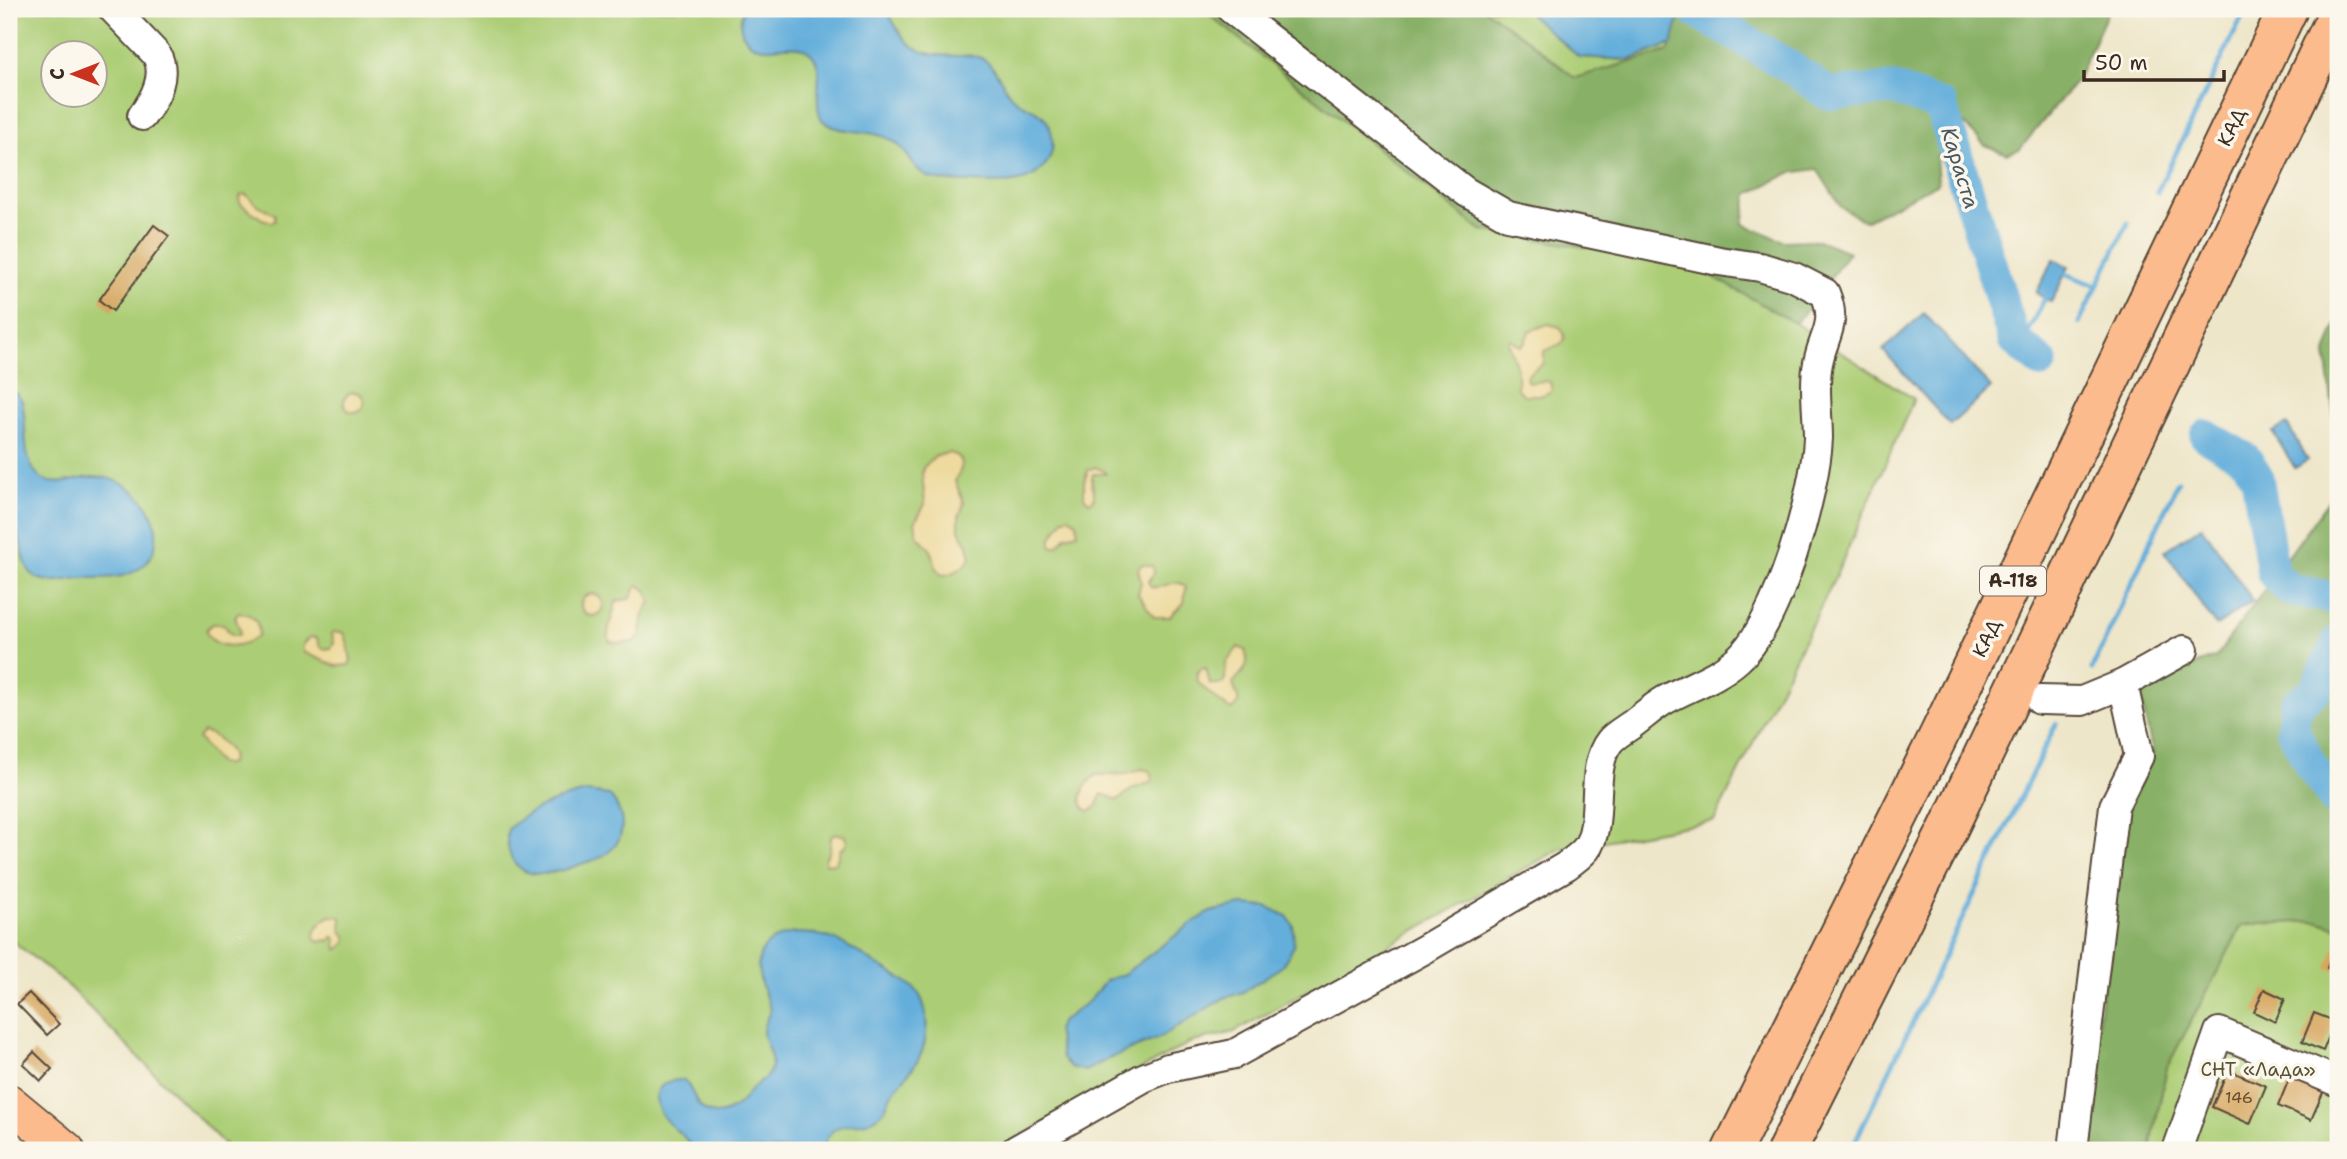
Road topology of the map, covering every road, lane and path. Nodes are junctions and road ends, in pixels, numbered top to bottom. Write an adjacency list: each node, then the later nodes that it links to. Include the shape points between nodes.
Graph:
1 (113, 9): 5 (street, via 160,61 156,95)
2 (1231, 9): 12 (street, via 1466,192 1508,216 1760,267 1794,276 1825,293 1832,310 1817,370 1814,475 1787,567 1755,640 1712,677 1663,701 1609,742 1602,758 1593,831 1587,848 1566,866 1234,1054 1143,1078)
3 (2288, 9): 13 (highway, КАД / А-118, via 1938,737)
4 (2338, 13): 14 (highway, А-118, via 1948,829)
5 (142, 116)
6 (2184, 650): 7 (street)
7 (2123, 684): 8 (street, via 2082,701); 15 (street, via 2139,756 2114,806)
8 (2040, 700)
9 (2338, 1082): 16 (street, via 2218,1032)
10 (9, 1102): 11 (main road)
11 (60, 1144)
12 (1016, 1150)
13 (1732, 1150)
14 (1787, 1150)
15 (2073, 1150)
16 (2176, 1150)

